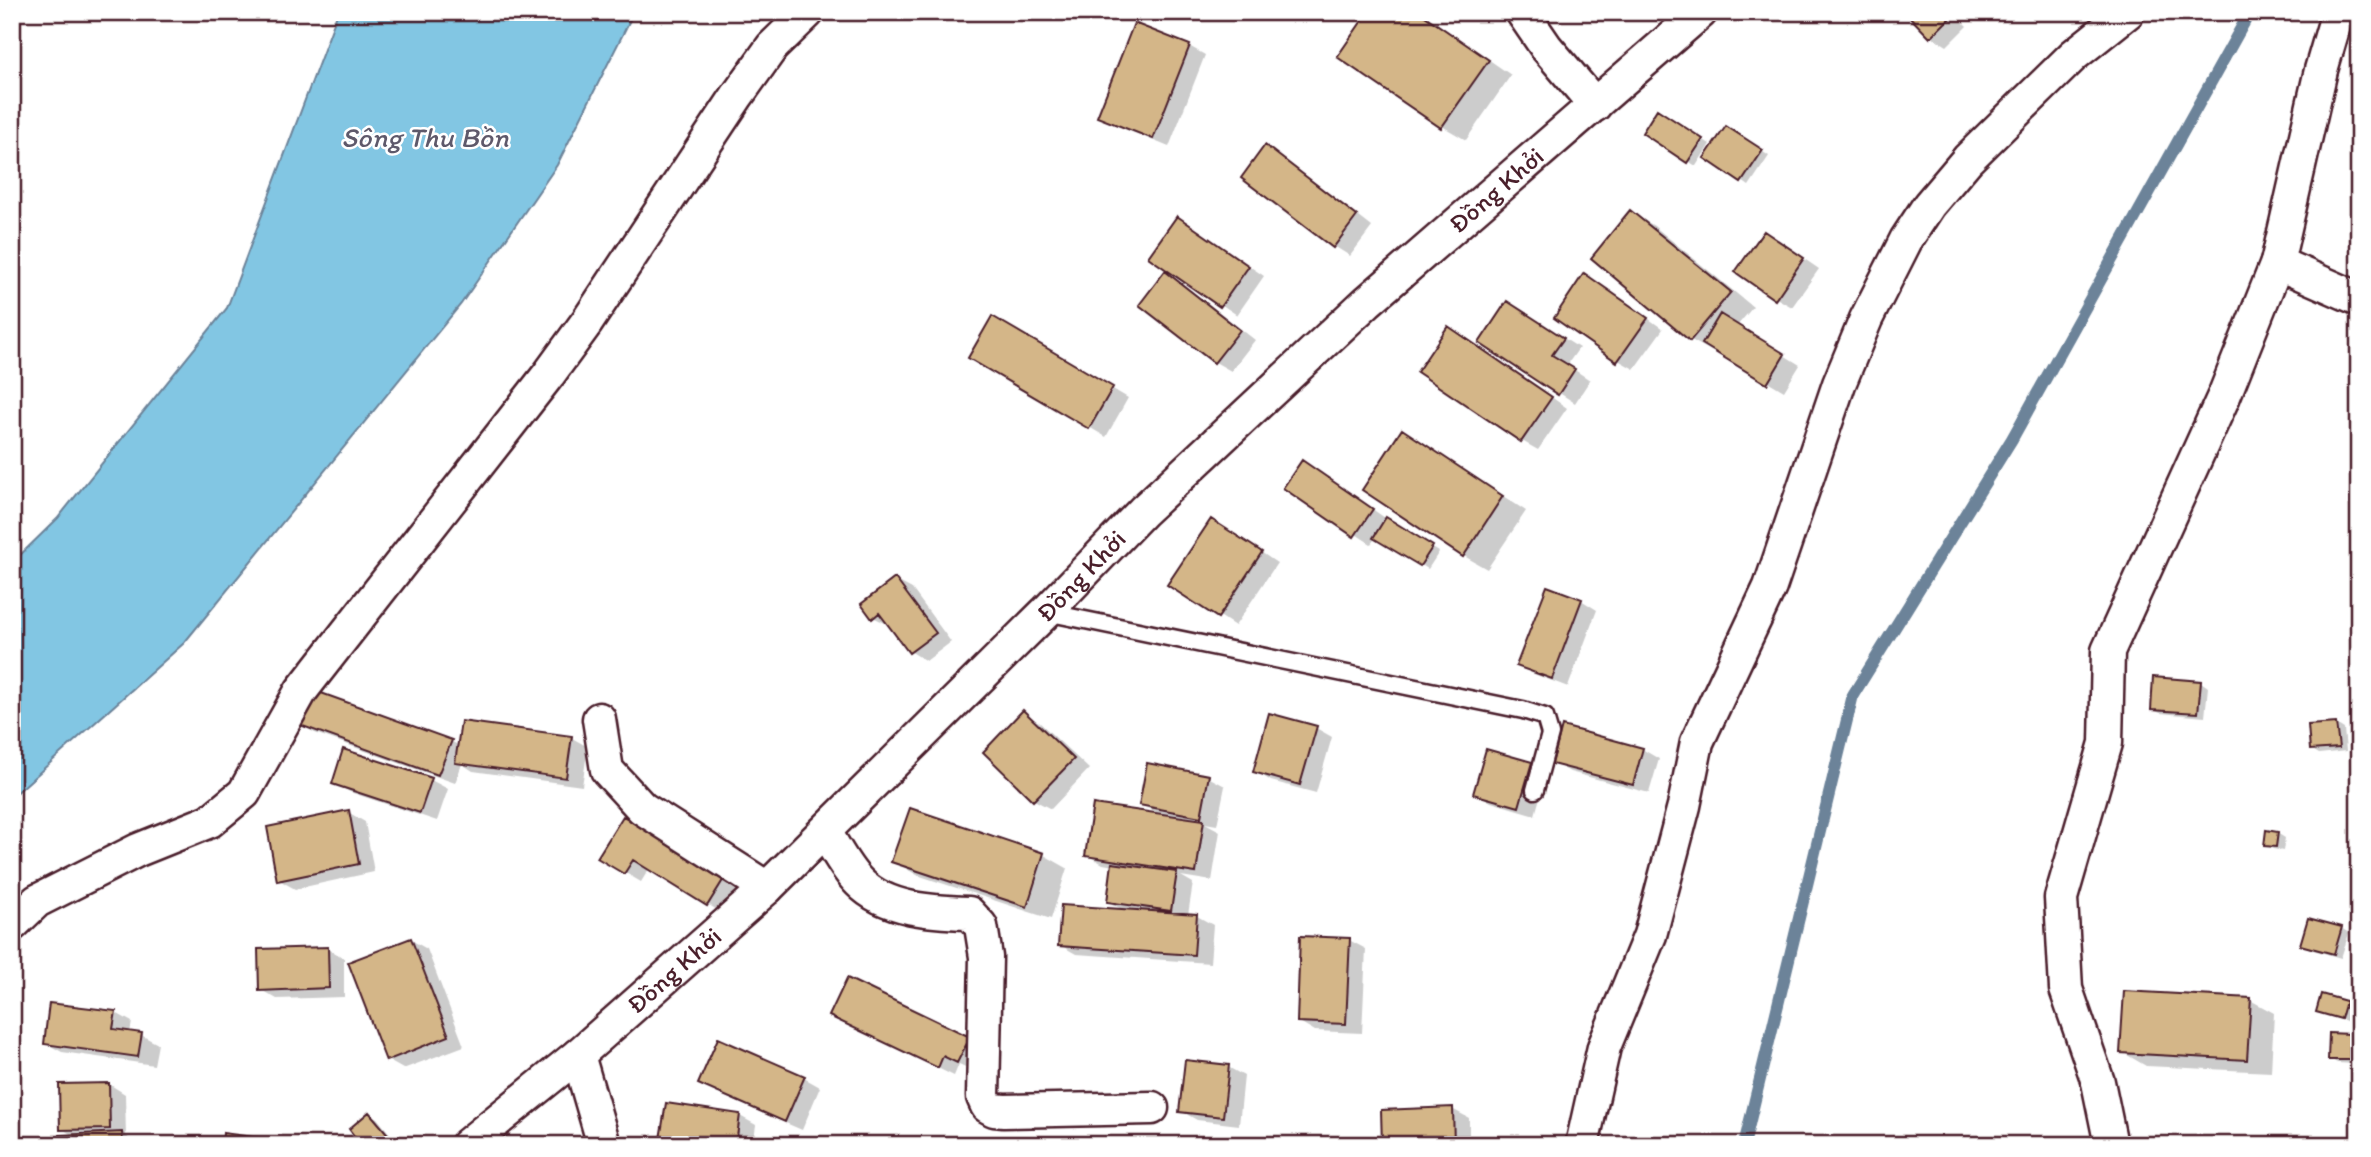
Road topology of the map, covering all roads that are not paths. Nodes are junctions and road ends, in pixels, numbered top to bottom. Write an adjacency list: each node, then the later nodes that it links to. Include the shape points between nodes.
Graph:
1 (808, 12): 14 (street, via 772,47 549,374 301,691 244,793 209,821 138,850 37,901)
2 (1522, 12): 6 (street)
3 (1701, 12): 6 (street, Đồng Khởi)
4 (2128, 12): 19 (street, via 2074,55 1968,159 1906,240 1866,319 1770,587 1698,742 1650,935 1604,1047)
5 (2338, 12): 7 (street)
6 (1595, 105): 9 (street, Đồng Khởi, via 1367,302 1143,511)
7 (2277, 263): 8 (street); 20 (street, via 2224,396 2108,651 2106,743 2061,898 2066,989 2098,1082)
8 (2359, 299)
9 (1046, 612): 11 (lane, via 1524,709 1545,717 1550,734); 12 (street, Đồng Khởi)
10 (599, 719): 13 (street, via 607,771 642,808)
11 (1535, 790)
12 (825, 832): 13 (street, Đồng Khởi); 16 (street, via 849,870 871,892 901,905 939,913 969,913 981,926 986,957 983,1097 987,1106 1004,1111)
13 (767, 888): 15 (street, Đồng Khởi)
14 (12, 925)
15 (578, 1055): 17 (street, Đồng Khởi); 18 (street)
16 (1152, 1108)
17 (467, 1145)
18 (604, 1145)
19 (1582, 1145)
20 (2111, 1145)

